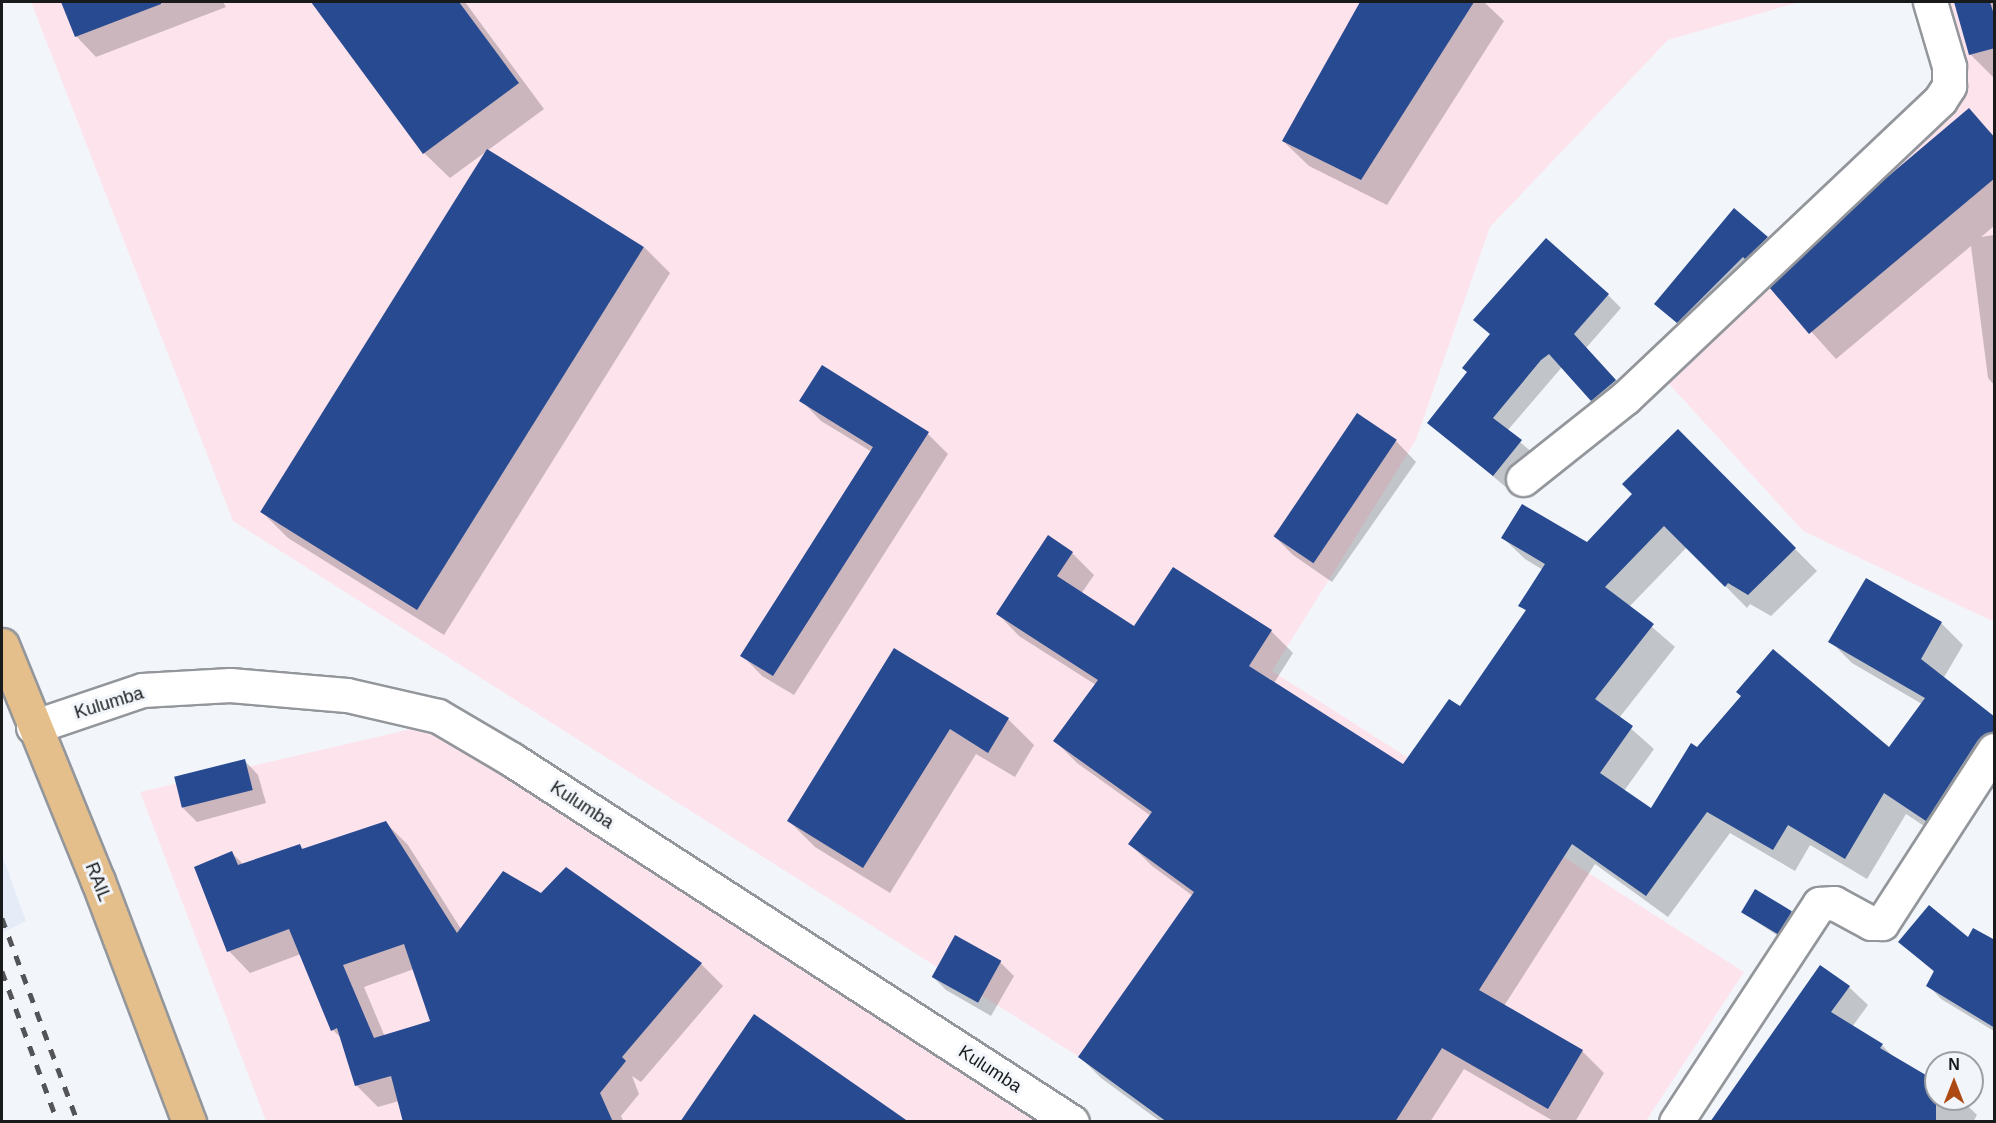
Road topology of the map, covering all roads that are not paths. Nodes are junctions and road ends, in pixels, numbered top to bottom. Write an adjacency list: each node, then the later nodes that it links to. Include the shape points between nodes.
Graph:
1 (1930, 2): 2 (street, via 1949,66 1950,86 1940,100 1625,398)
2 (1523, 479)
3 (2, 645): 4 (main road, RAIL)
4 (33, 727): 6 (main road, RAIL, via 98,881); 7 (street, Kulumba, via 142,690 230,686 347,695 438,716 511,759)
5 (1995, 750): 8 (street, via 1882,923 1871,923 1834,903 1819,904)
6 (189, 1122)
7 (1072, 1122)
8 (1676, 1122)

